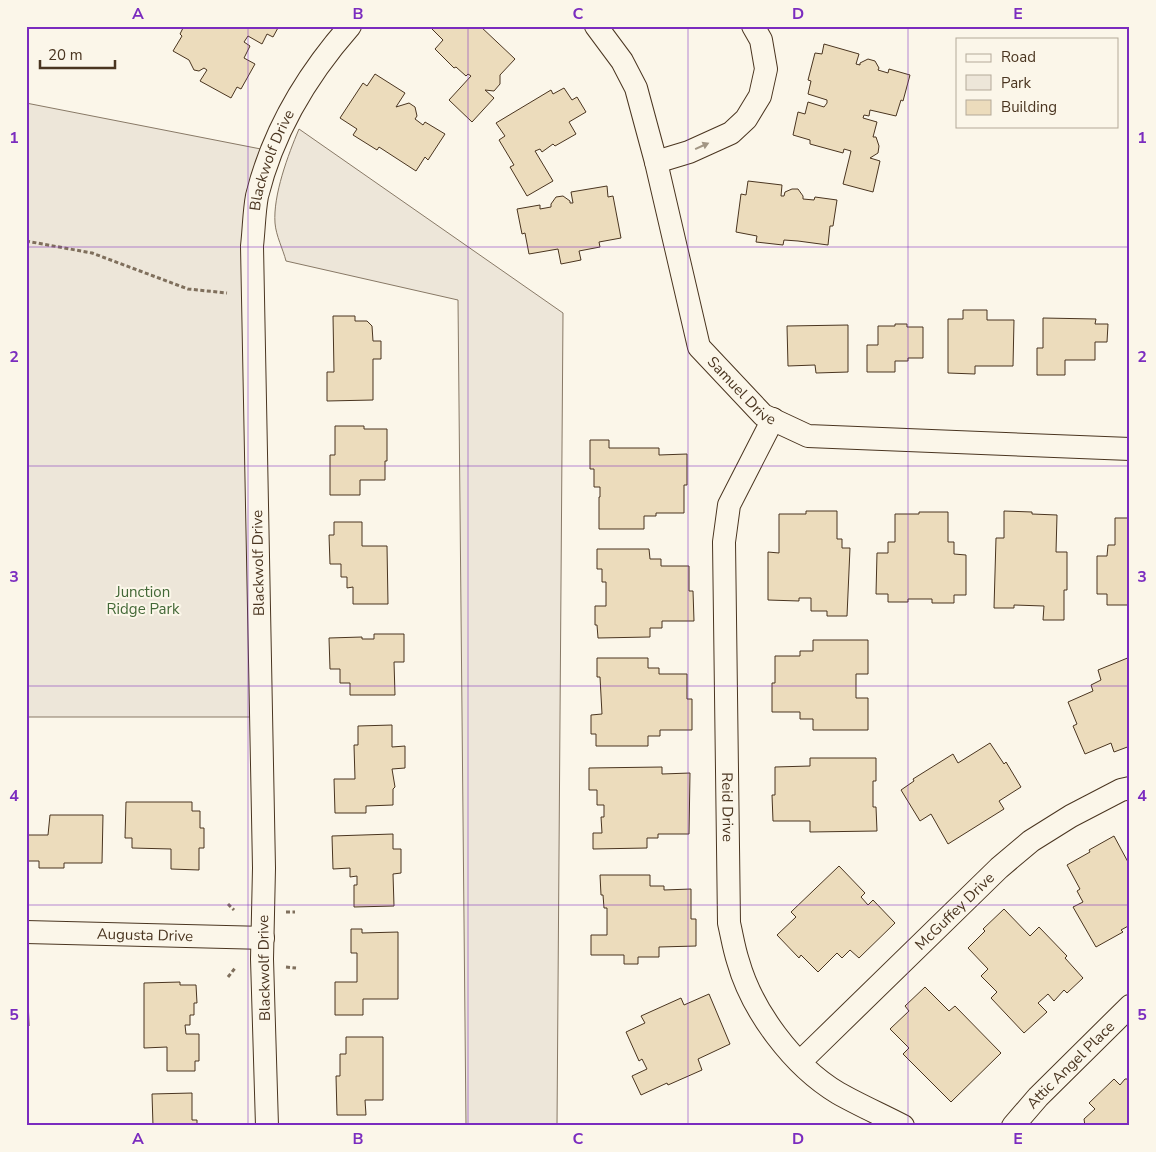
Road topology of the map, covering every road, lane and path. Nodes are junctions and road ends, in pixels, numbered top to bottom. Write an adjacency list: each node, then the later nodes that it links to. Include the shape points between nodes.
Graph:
1 (350, 26): 13 (street, Blackwolf Drive, via 326,54 293,103 271,151 257,197 252,246)
2 (753, 26): 4 (street, one-way to 2, via 689,152 731,133 746,119 760,96 766,69 761,40)
3 (603, 28): 4 (street, Samuel Drive, via 636,88)
4 (656, 162): 7 (street, Samuel Drive, via 698,347 763,414)
5 (26, 241): 6 (path, via 92,254 188,289)
6 (227, 293)
7 (773, 419): 8 (street, Samuel Drive, via 808,436); 19 (street, Reid Drive, via 729,505 724,542 729,924 738,962 754,1002 780,1041)
8 (1130, 448)
9 (1130, 788): 19 (street, McGuffey Drive, via 1071,816 1024,847)
10 (228, 904): 11 (path)
11 (234, 910)
12 (26, 932): 13 (street, Augusta Drive)
13 (263, 938): 20 (street, Blackwolf Drive)
14 (236, 967): 17 (path)
15 (284, 967): 16 (path)
16 (296, 968)
17 (228, 977)
18 (1130, 1006): 22 (street, Attic Angel Place)
19 (800, 1062): 21 (street, Reid Drive, via 838,1093)
20 (268, 1126)
21 (903, 1126)
22 (1012, 1126)

